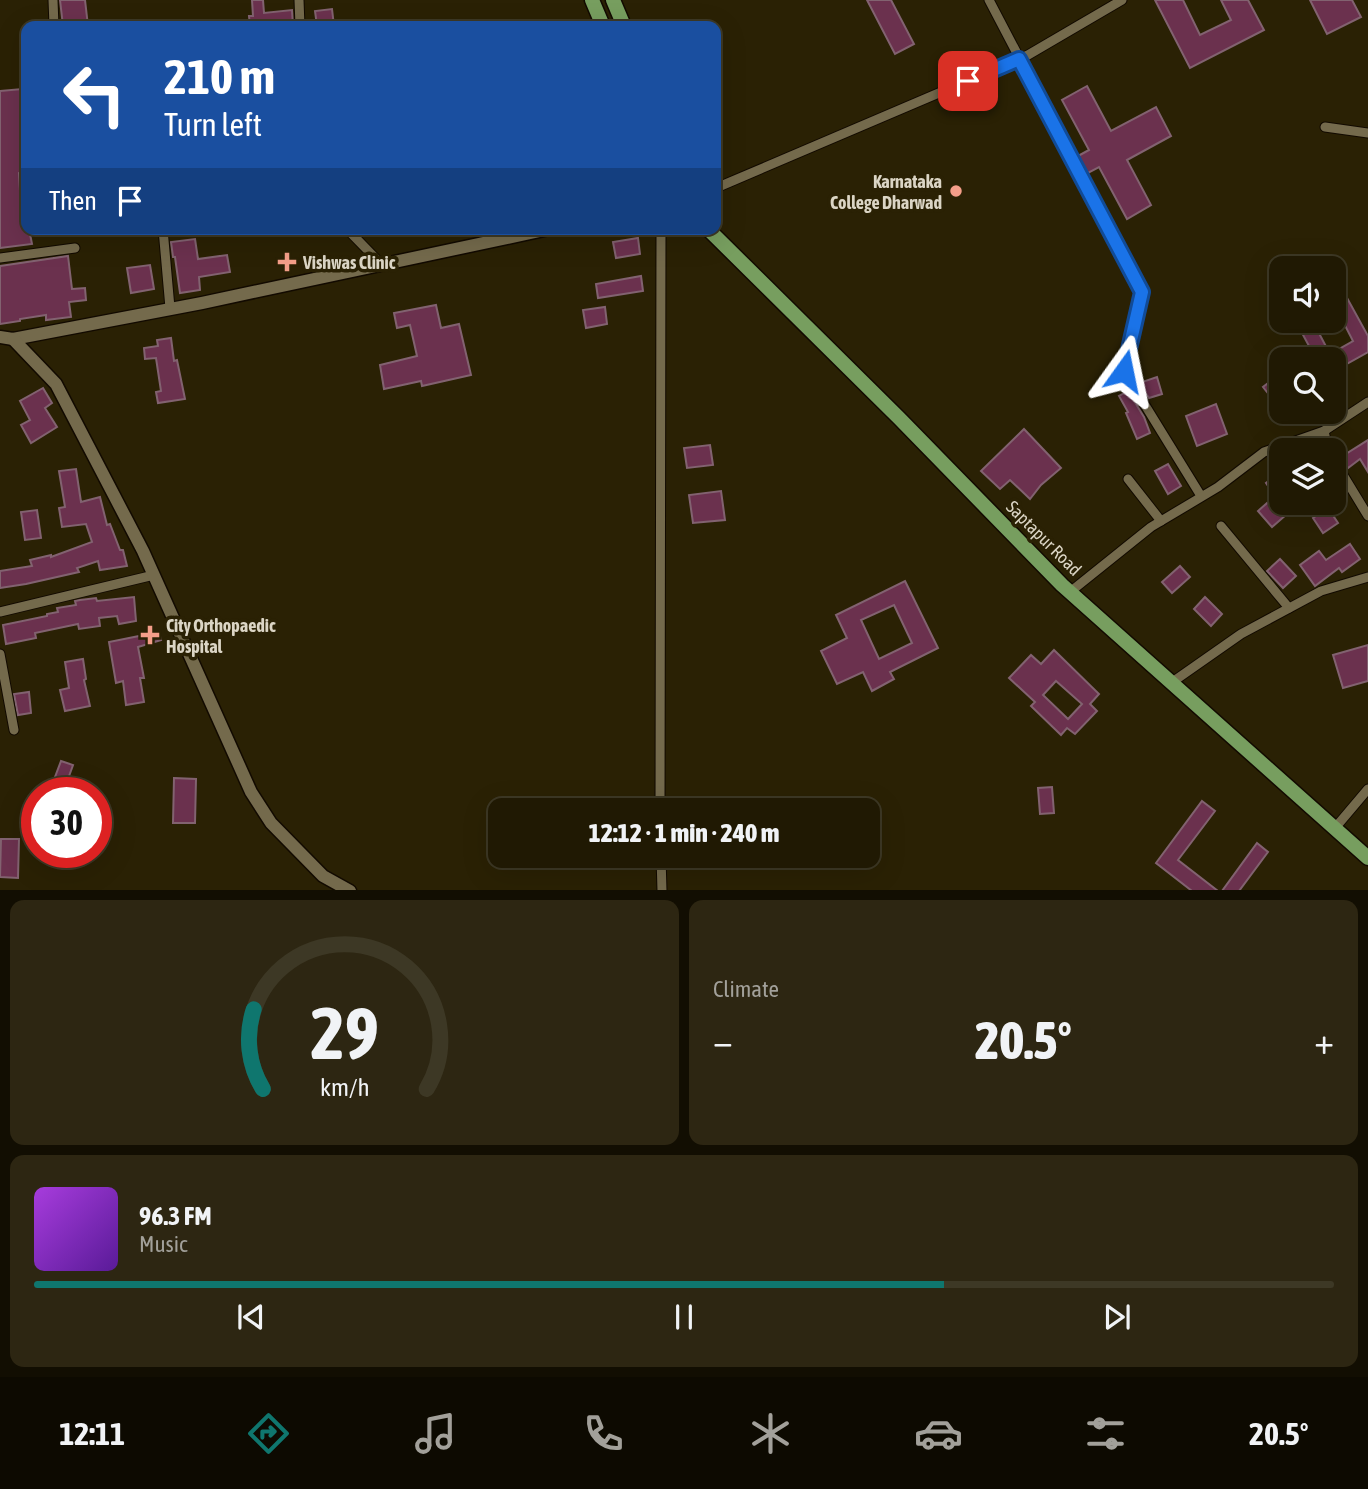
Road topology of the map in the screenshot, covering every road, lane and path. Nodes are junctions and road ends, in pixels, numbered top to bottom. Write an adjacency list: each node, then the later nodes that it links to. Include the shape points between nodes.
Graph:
1 (53, 0): 7 (street)
2 (299, 0): 8 (street)
3 (592, 0): 9 (main road)
4 (612, 0): 10 (main road)
5 (989, 0): 11 (street)
6 (1122, 0): 11 (street)
7 (54, 21)
8 (300, 21)
9 (601, 21)
10 (622, 21)
11 (1019, 59): 14 (street); 30 (street, via 1142,292 1124,371)
12 (1325, 127): 13 (street)
13 (1368, 133)
14 (721, 186)
15 (164, 235): 23 (street)
16 (354, 235): 22 (street)
17 (522, 235): 22 (street)
18 (662, 235): 43 (street)
19 (714, 235): 36 (main road, Saptapur Road)
20 (75, 248): 21 (street)
21 (0, 258)
22 (382, 265): 23 (street)
23 (170, 308): 24 (street)
24 (7, 338): 34 (street, via 56,384)
25 (1368, 402): 26 (street)
26 (1324, 431): 27 (street); 30 (street, via 1264,452)
27 (1325, 438)
28 (1128, 479): 32 (street)
29 (1346, 480): 31 (street)
30 (1201, 496): 32 (street)
31 (1368, 516)
32 (1161, 521): 36 (street)
33 (1221, 526): 37 (street)
34 (154, 575): 38 (street); 47 (street, via 251,792 271,822 323,876)
35 (1368, 577): 37 (street, via 1321,591)
36 (1070, 592): 40 (main road, Saptapur Road)
37 (1289, 608): 40 (street)
38 (0, 612)
39 (0, 654): 41 (street)
40 (1171, 684): 44 (main road, Saptapur Road)
41 (14, 730)
42 (1368, 789): 44 (street)
43 (660, 798)
44 (1335, 828): 45 (main road, Saptapur Road)
45 (1368, 858)
46 (661, 868): 48 (street)
47 (348, 890)
48 (662, 890)

